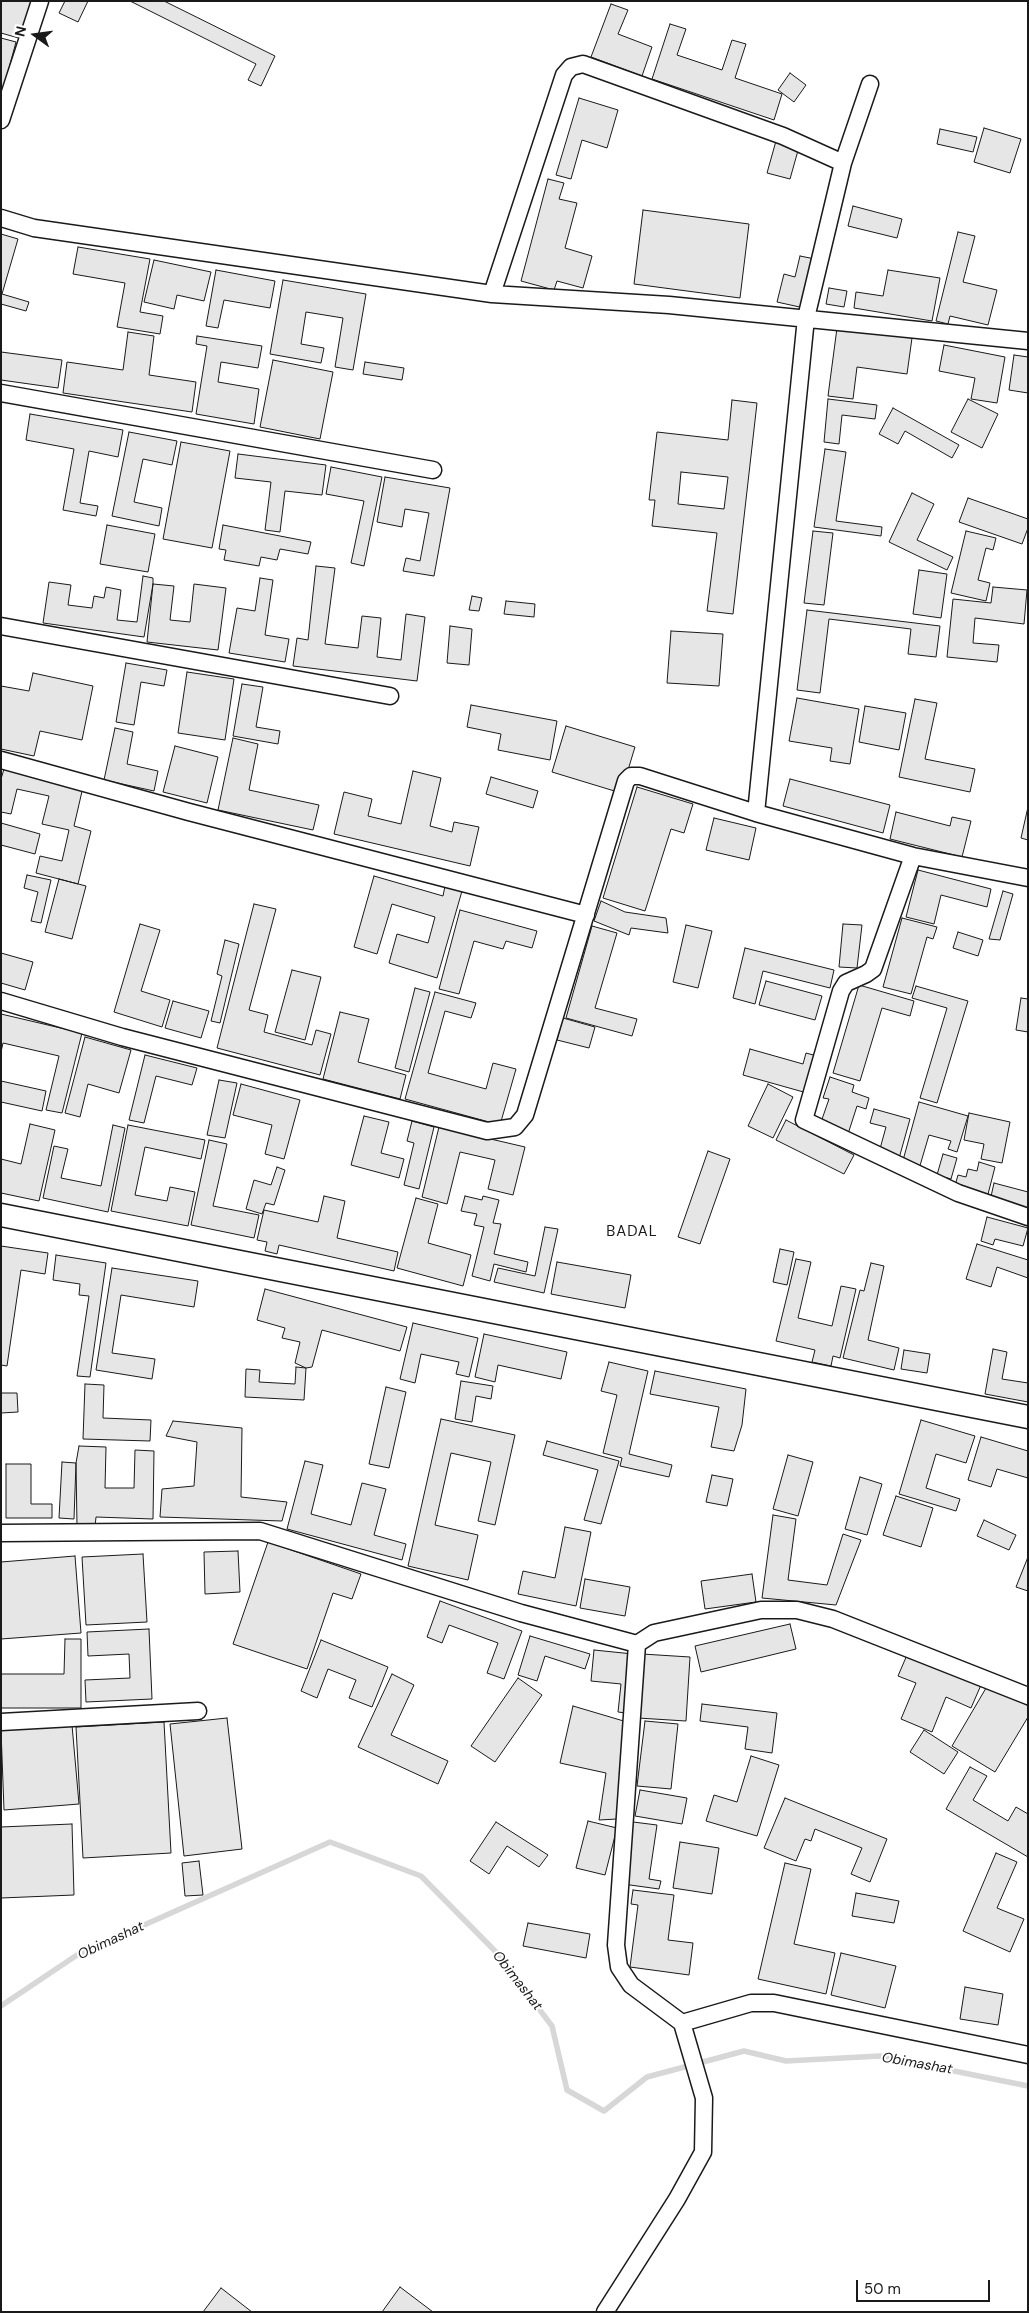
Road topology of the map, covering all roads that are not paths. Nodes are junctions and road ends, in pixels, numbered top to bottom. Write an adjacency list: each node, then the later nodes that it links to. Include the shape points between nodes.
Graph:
1 (40, 1): 3 (street)
2 (870, 84): 4 (street)
3 (1, 120)
4 (843, 163): 6 (street, via 783,136 583,64 571,67 564,75); 7 (street)
5 (1, 218): 6 (street, via 34,228)
6 (492, 294): 7 (street, via 669,305)
7 (806, 318): 8 (street); 14 (street)
8 (1028, 341)
9 (1, 393): 10 (street)
10 (433, 470)
11 (1, 626): 12 (street)
12 (390, 696)
13 (1, 760): 17 (street)
14 (756, 813): 15 (street); 17 (street, via 640,776 631,776 626,781)
15 (913, 856): 16 (street); 20 (street, via 873,969 846,982 841,991 804,1120 958,1193)
16 (1028, 878)
17 (586, 915): 18 (street, via 525,1115 515,1128 487,1131 122,1037)
18 (1, 1001)
19 (1, 1215): 21 (street)
20 (1028, 1217)
21 (1028, 1417)
22 (1, 1533): 23 (street, via 260,1531 521,1613)
23 (637, 1644): 24 (street, via 654,1633 731,1616 760,1610 797,1610 833,1619); 27 (street, via 616,1945 619,1967 631,1985)
24 (1028, 1696)
25 (198, 1711): 26 (street)
26 (1, 1722)
27 (682, 2023): 28 (street, via 751,2003 774,2002); 29 (street, via 704,2098 703,2152)
28 (1028, 2055)
29 (605, 2312)

